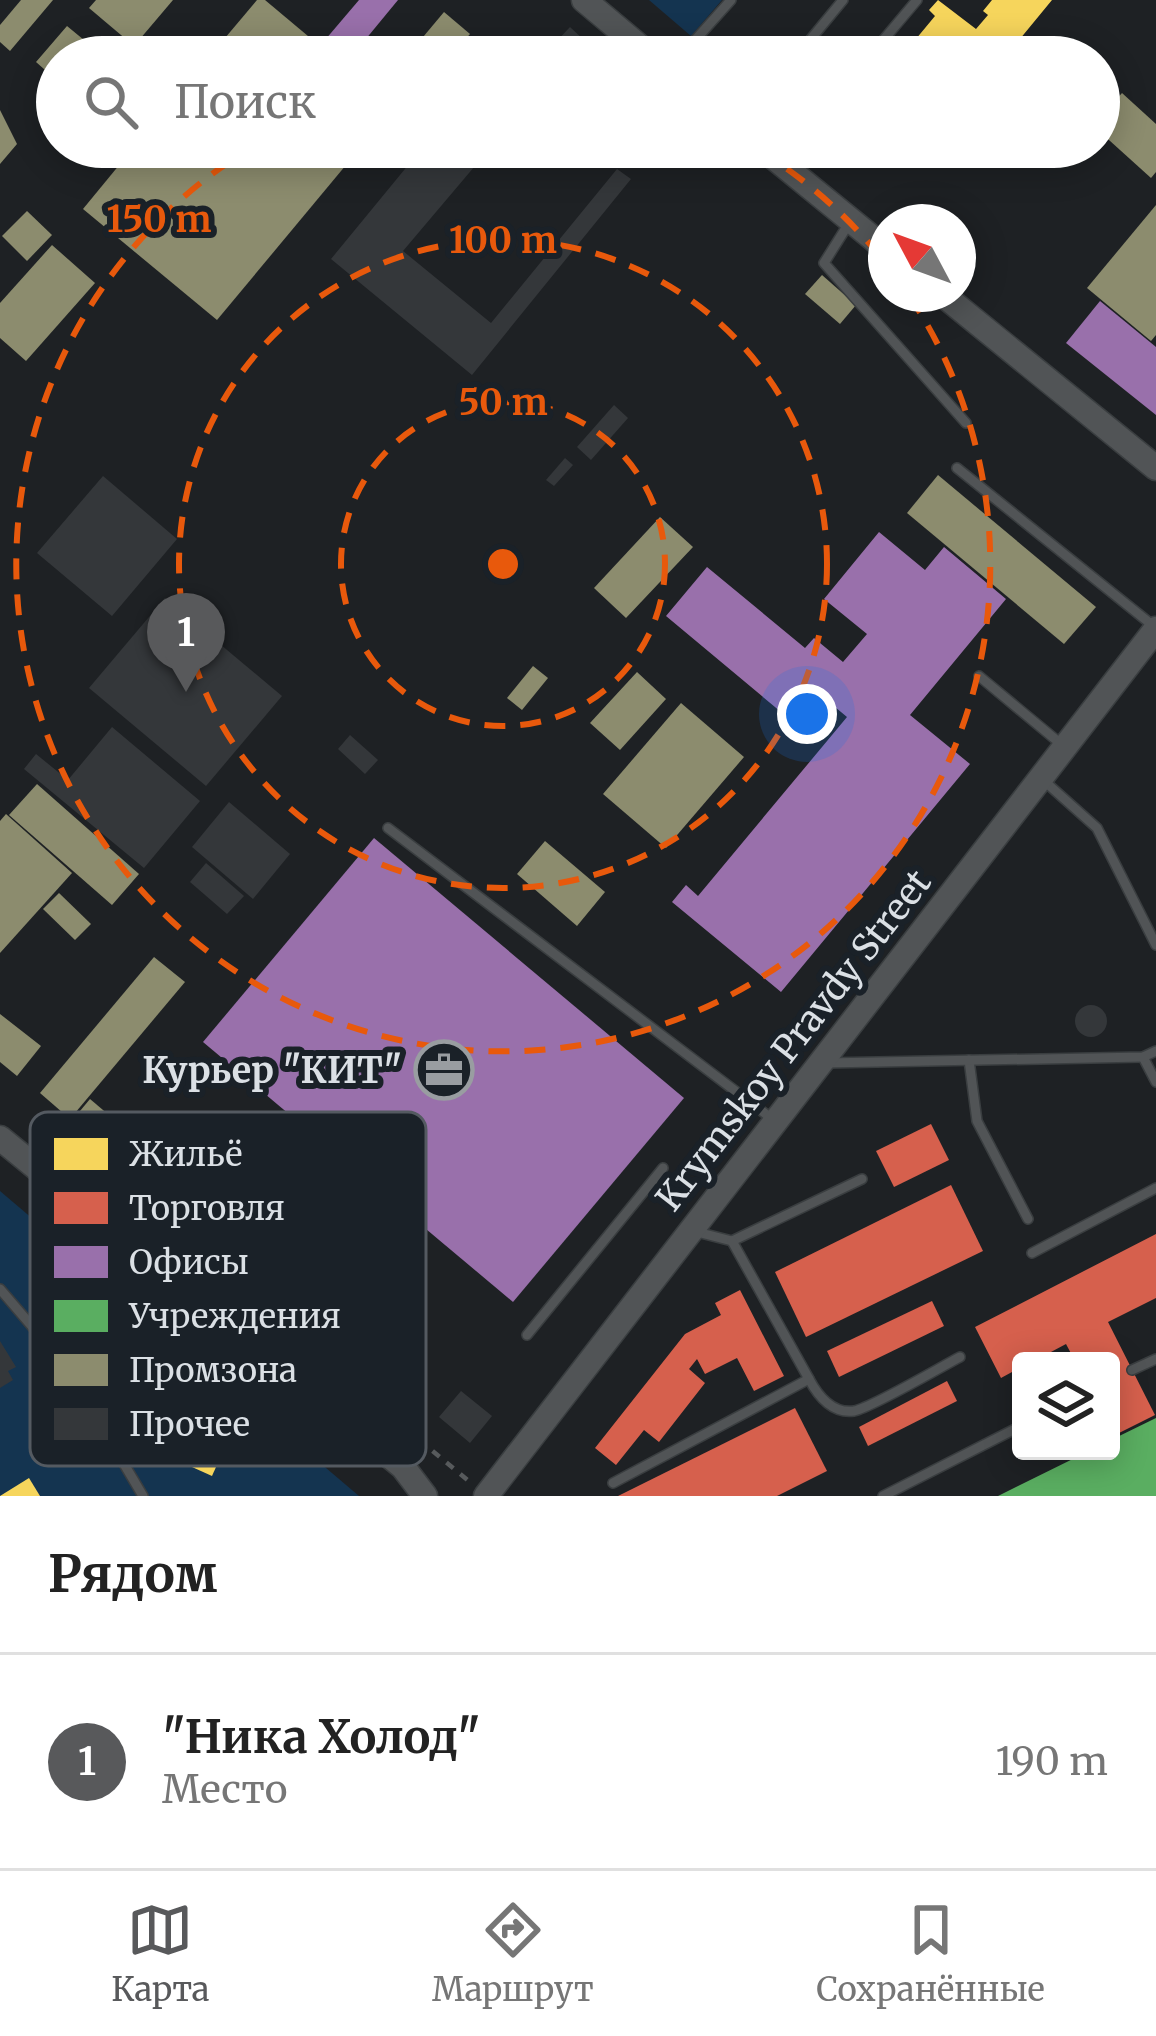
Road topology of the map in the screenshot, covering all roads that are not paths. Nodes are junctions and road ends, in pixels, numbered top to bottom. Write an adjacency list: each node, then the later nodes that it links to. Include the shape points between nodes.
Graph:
1 (584, 0): 5 (street)
2 (730, 0): 6 (lane)
3 (843, 0): 7 (lane)
4 (917, 0): 8 (lane)
5 (627, 36)
6 (698, 36)
7 (813, 36)
8 (887, 36)
9 (795, 168): 10 (street)
10 (851, 220): 11 (street); 13 (lane, via 824,263)
11 (868, 234)
12 (964, 312): 15 (street)
13 (966, 423)
14 (957, 468): 16 (lane)
15 (1156, 468)
16 (1156, 629): 18 (street, Krymskoy Pravdy Street)
17 (979, 676): 18 (lane)
18 (1065, 747): 19 (street, Krymskoy Pravdy Street)
19 (1040, 778): 21 (lane, via 1097,827); 25 (street, Krymskoy Pravdy Street)
20 (388, 828): 27 (lane)
21 (1156, 945)
22 (1156, 1051): 23 (lane)
23 (1143, 1057): 24 (lane); 26 (lane)
24 (969, 1060): 25 (lane); 33 (lane, via 977,1121)
25 (821, 1063): 27 (street, Krymskoy Pravdy Street)
26 (1156, 1082)
27 (776, 1122): 34 (street, Krymskoy Pravdy Street)
28 (0, 1138): 29 (street)
29 (30, 1162)
30 (663, 1168): 39 (lane)
31 (862, 1179): 35 (lane)
32 (1156, 1188): 36 (lane)
33 (1028, 1219)
34 (691, 1231): 35 (lane); 50 (street, Krymskoy Pravdy Street)
35 (733, 1241): 43 (lane)
36 (1032, 1253)
37 (0, 1288): 38 (lane)
38 (30, 1323)
39 (527, 1335)
40 (960, 1357): 43 (lane, via 854,1411 834,1408)
41 (1156, 1359): 42 (lane)
42 (1132, 1370)
43 (809, 1379): 47 (lane)
44 (1012, 1431): 51 (lane)
45 (125, 1466): 48 (lane)
46 (402, 1466): 49 (street)
47 (613, 1483)
48 (143, 1496)
49 (424, 1496)
50 (485, 1496)
51 (883, 1496)

